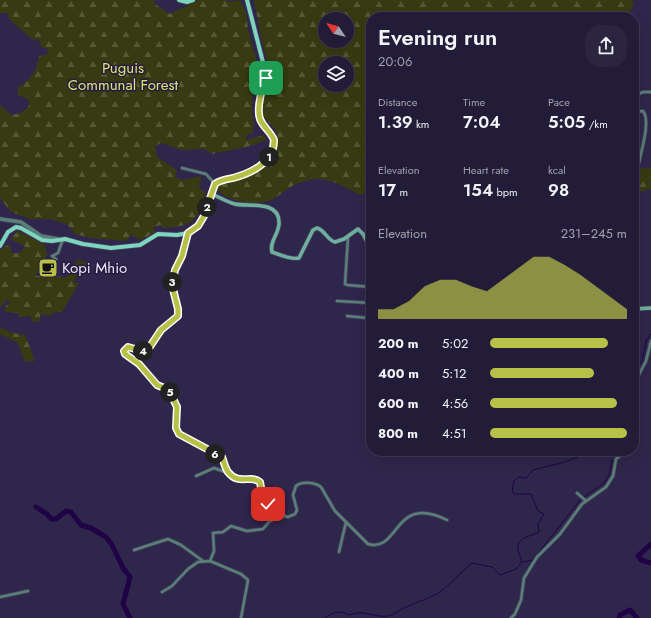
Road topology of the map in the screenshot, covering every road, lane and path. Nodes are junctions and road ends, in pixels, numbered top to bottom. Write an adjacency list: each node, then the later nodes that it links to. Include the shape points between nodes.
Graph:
1 (179, 0): 2 (main road)
2 (193, 0)
3 (247, 0): 9 (main road, via 266,74 260,99 260,119 273,135 274,145 271,154 260,167)
4 (651, 92): 5 (street)
5 (639, 94)
6 (639, 111): 7 (street, via 643,111 646,115 645,136)
7 (639, 163)
8 (182, 168): 9 (street, via 206,174)
9 (215, 184): 10 (main road)
10 (212, 194): 12 (main road, via 202,221); 13 (main road, via 235,204 264,205 275,212 279,223 271,248 272,252 278,254 298,258 315,229 322,230 335,242)
11 (0, 220): 14 (street, via 20,222 41,236)
12 (188, 233): 14 (main road, via 158,234 140,245 111,248); 28 (street, via 172,283 178,316 161,330 149,348 142,351 128,347 124,351 157,385 169,390 177,407 178,432 222,457)
13 (348, 237): 15 (main road, via 358,229); 18 (street, via 345,284)
14 (61, 239): 16 (main road, via 47,242 16,227 5,235); 17 (street, via 58,252 52,256)
15 (366, 240)
16 (0, 246)
17 (56, 259)
18 (366, 287)
19 (337, 301): 20 (street)
20 (366, 303)
21 (651, 308): 22 (main road)
22 (639, 309)
23 (347, 316): 24 (street)
24 (366, 318)
25 (651, 341): 26 (street, via 646,361)
26 (639, 374)
27 (620, 456): 31 (street, via 616,459 613,476 606,487)
28 (228, 473): 29 (street, via 214,468); 32 (street, via 241,480 253,479 260,482 263,499 276,507)
29 (196, 476)
30 (577, 494): 31 (street)
31 (584, 499): 43 (street, via 560,534 537,557 526,575 521,600)
32 (277, 514): 34 (street, via 288,517 296,512 293,495 301,483 321,487 330,504); 37 (street, via 261,530 241,530 231,526 223,532 213,533 214,551)
33 (447, 520): 34 (street, via 434,514 415,512 384,542 373,546)
34 (346, 522): 36 (street)
35 (134, 550): 38 (street, via 168,539 184,547)
36 (339, 552)
37 (210, 561): 38 (street); 42 (street, via 241,574 248,580)
38 (203, 562): 40 (street, via 194,564 172,586)
39 (28, 590): 41 (street)
40 (162, 592)
41 (0, 597)
42 (241, 618)
43 (511, 618)

